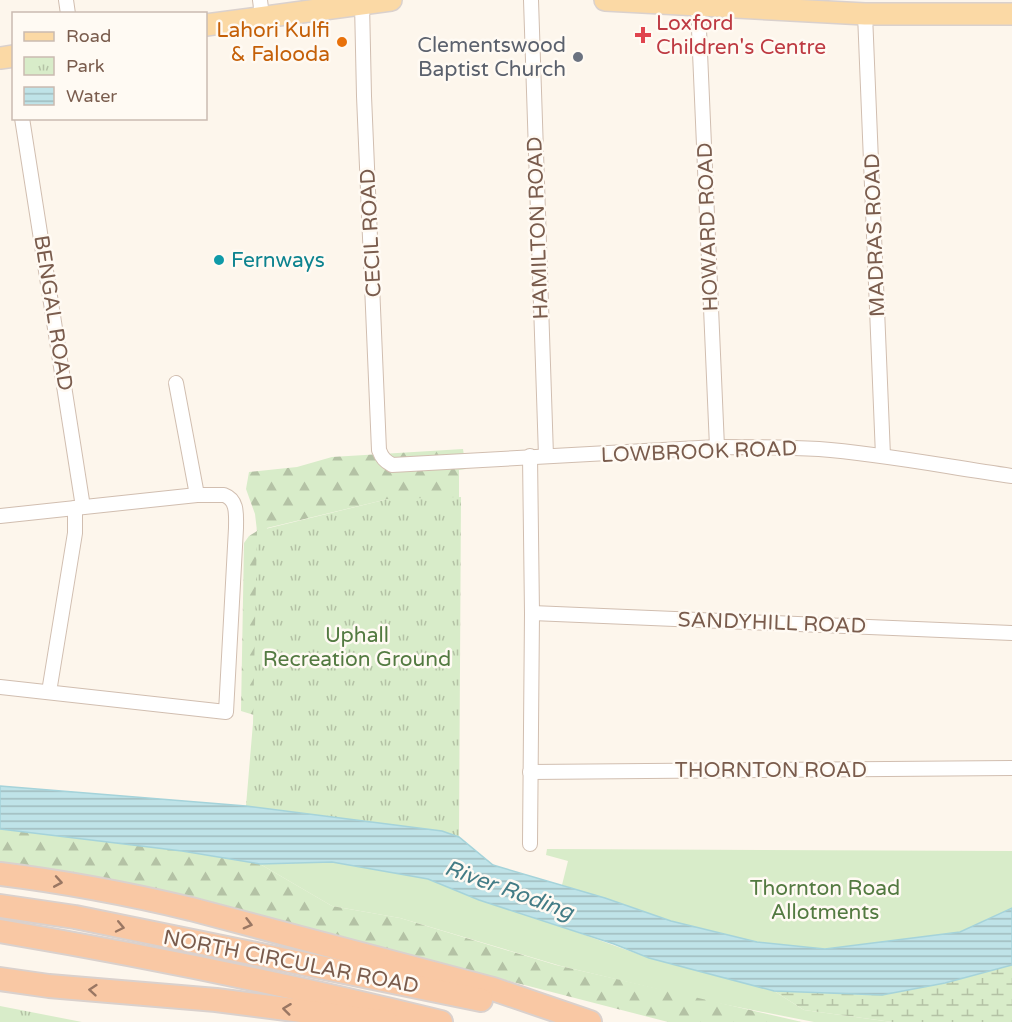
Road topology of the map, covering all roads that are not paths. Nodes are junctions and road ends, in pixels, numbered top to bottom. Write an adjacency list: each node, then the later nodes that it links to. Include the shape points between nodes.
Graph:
1 (391, 0): 4 (main road)
2 (531, 0): 16 (street, HAMILTON ROAD)
3 (605, 0): 6 (main road)
4 (362, 3): 8 (main road); 18 (street, CECIL ROAD, via 379,450)
5 (785, 5): 6 (main road); 9 (main road)
6 (698, 6): 14 (street, HOWARD ROAD)
7 (977, 7): 9 (main road); 10 (main road)
8 (261, 8): 11 (main road)
9 (865, 14): 17 (street, MADRAS ROAD)
10 (1012, 14)
11 (207, 25)
12 (22, 120): 21 (street, BENGAL ROAD)
13 (176, 383): 20 (street)
14 (717, 447): 16 (street, LOWBROOK ROAD); 17 (street, LOWBROOK ROAD, via 819,449)
15 (530, 456): 16 (street, LOWBROOK ROAD); 18 (street, LOWBROOK ROAD, via 392,465); 23 (street)
16 (546, 456)
17 (883, 456): 19 (street, LOWBROOK ROAD)
18 (386, 462)
19 (1012, 476)
20 (197, 495): 21 (street); 26 (street, via 229,496 235,503 226,712)
21 (79, 508): 22 (street); 26 (street, BENGAL ROAD)
22 (0, 516)
23 (532, 613): 24 (street, SANDYHILL ROAD); 28 (street)
24 (1012, 633)
25 (0, 687): 26 (street)
26 (49, 692)
27 (1012, 768): 28 (street, THORNTON ROAD)
28 (530, 772): 29 (street)
29 (530, 844)
30 (0, 874): 37 (highway, one-way to 37, via 111,891 191,909 494,989)
31 (0, 906): 36 (highway, NORTH CIRCULAR ROAD, one-way to 36, via 75,917)
32 (0, 931): 35 (highway, NORTH CIRCULAR ROAD, via 170,962)
33 (0, 979): 34 (highway, one-way to 33)
34 (387, 1022)
35 (441, 1022)
36 (582, 1022)
37 (590, 1022)

